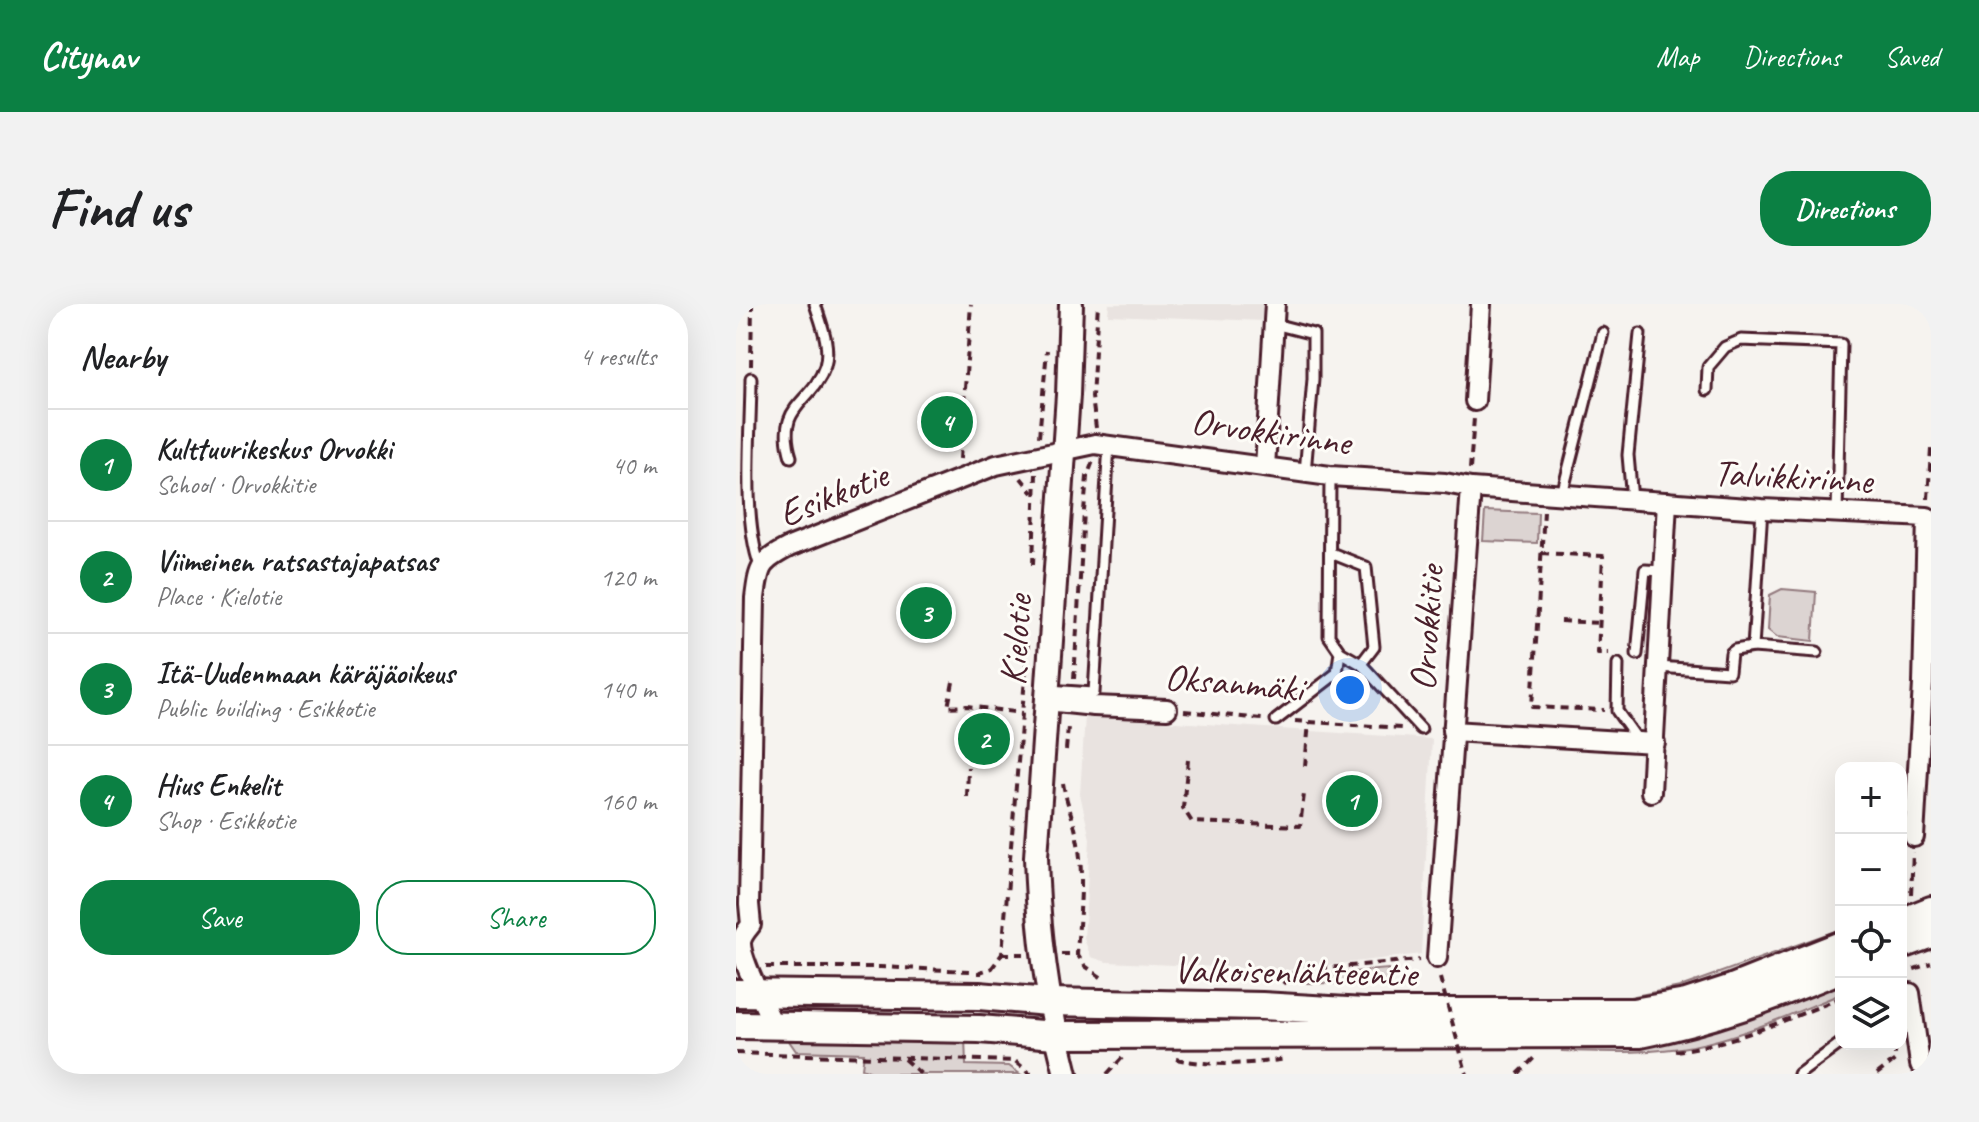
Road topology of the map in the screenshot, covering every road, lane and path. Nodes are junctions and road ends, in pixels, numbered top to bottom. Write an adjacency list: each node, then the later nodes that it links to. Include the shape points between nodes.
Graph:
1 (752, 304): 12 (path)
2 (815, 304): 18 (lane, via 825,333 826,358 824,369 791,414)
3 (971, 304): 20 (path)
4 (1071, 304): 17 (street, Kielotie)
5 (1098, 304): 15 (path, via 1092,397)
6 (1275, 304): 8 (street)
7 (1481, 304): 14 (street)
8 (1274, 324): 21 (street); 22 (lane, via 1313,334)
9 (1603, 333): 27 (lane)
10 (1640, 334): 29 (lane, via 1628,455)
11 (1047, 348): 19 (path)
12 (751, 378): 36 (lane, via 750,508)
13 (1707, 390): 32 (lane, via 1708,367 1725,347 1741,340 1841,344)
14 (1475, 401): 25 (path)
15 (1102, 444): 17 (street, Orvokkirinne); 21 (street, Orvokkirinne); 50 (path, via 1087,477); 50 (lane, via 1094,693)
16 (1931, 449): 26 (path)
17 (1063, 451): 19 (street, Esikkotie); 50 (street, Kielotie)
18 (791, 457)
19 (1037, 457): 28 (path); 36 (street, Esikkotie, via 996,465 881,510 789,547)
20 (959, 465)
21 (1265, 467): 22 (street, Orvokkirinne)
22 (1305, 473): 24 (street, Orvokkirinne)
23 (1011, 476): 28 (path, via 1022,478)
24 (1330, 476): 25 (street, Orvokkirinne); 34 (lane)
25 (1471, 488): 27 (street, Talvikkirinne); 57 (street, Orvokkitie)
26 (1930, 490): 33 (path)
27 (1553, 494): 29 (street, Talvikkirinne); 35 (path)
28 (1035, 496): 37 (path)
29 (1632, 500): 30 (street, Talvikkirinne)
30 (1667, 502): 31 (street, Talvikkirinne); 38 (street)
31 (1762, 509): 32 (street, Talvikkirinne); 42 (lane)
32 (1837, 513): 33 (street, Talvikkirinne)
33 (1927, 517): 67 (street)
34 (1331, 553): 43 (lane, via 1329,636); 46 (lane, via 1366,567 1374,647)
35 (1541, 553): 40 (path, via 1603,556); 52 (path, via 1532,707)
36 (760, 566): 76 (street, Esikkotie, via 755,598 751,925 741,943)
37 (1033, 571)
38 (1663, 571): 45 (lane, via 1645,570); 48 (street)
39 (1561, 621): 40 (path)
40 (1600, 623): 45 (path, via 1598,653)
41 (1029, 633): 53 (path)
42 (1753, 647): 44 (lane); 48 (lane, via 1731,653 1729,672)
43 (1340, 652): 46 (lane); 54 (lane, via 1337,673)
44 (1817, 652)
45 (1637, 654)
46 (1361, 664): 56 (lane)
47 (1618, 664): 52 (lane)
48 (1658, 667): 58 (street)
49 (953, 682): 53 (path, via 948,707)
50 (1059, 697): 51 (street, Oksanmäki); 59 (path); 72 (street, Kielotie, via 1046,743 1037,829)
51 (1167, 709): 54 (path, Oksanmäki)
52 (1617, 711): 58 (lane)
53 (1022, 713): 72 (path, via 1002,954)
54 (1276, 720): 55 (path, Oksanmäki)
55 (1309, 722): 56 (path, Oksanmäki); 61 (path)
56 (1421, 729)
57 (1452, 731): 58 (street); 74 (street, Orvokkitie)
58 (1647, 743): 64 (street)
59 (1065, 755)
60 (1188, 760): 65 (path, via 1183,808 1192,822 1300,826)
61 (1305, 766)
62 (968, 767): 66 (path)
63 (1062, 778): 73 (path, via 1077,839)
64 (1651, 792)
65 (1304, 794)
66 (967, 797)
67 (1914, 837): 68 (path)
68 (1921, 902)
69 (1931, 934): 70 (main road)
70 (1907, 943)
71 (1835, 947): 87 (main road, Valkoisenlähteentie, via 1686,1003 1633,1012 1364,1012)
72 (1041, 953): 73 (path); 87 (street, Kielotie)
73 (1077, 954): 81 (path)
74 (1437, 958): 82 (path, Valkoisenlähteentie, via 1303,970 1283,984)
75 (1931, 963): 79 (path)
76 (747, 967): 78 (path); 85 (street, Esikkotie)
77 (1835, 971): 90 (main road, Valkoisenlähteentie, via 1739,1010 1640,1034)
78 (980, 972)
79 (1907, 972)
80 (1440, 978): 97 (path, bridge)
81 (1108, 980)
82 (1296, 985)
83 (1442, 990): 84 (path, Valkoisenlähteentie)
84 (1457, 990)
85 (748, 993): 87 (main road, Valkoisenlähteentie); 89 (street, Esikkotie)
86 (1910, 993): 96 (street)
87 (1048, 1002): 90 (street, Kielotie)
88 (736, 1025): 89 (main road, Valkoisenlähteentie)
89 (774, 1026): 90 (main road, Valkoisenlähteentie)
90 (1056, 1035): 100 (street, Kielotie)
91 (1835, 1047): 102 (lane)
92 (1895, 1050): 103 (path, via 1895,1060)
93 (736, 1053): 95 (path)
94 (1537, 1055): 101 (path)
95 (902, 1058): 98 (path); 99 (path, via 1015,1061)
96 (1920, 1067)
97 (1466, 1073)
98 (921, 1074)
99 (1031, 1074)
100 (1066, 1074)
101 (1518, 1074)
102 (1799, 1074)
103 (1877, 1074)

